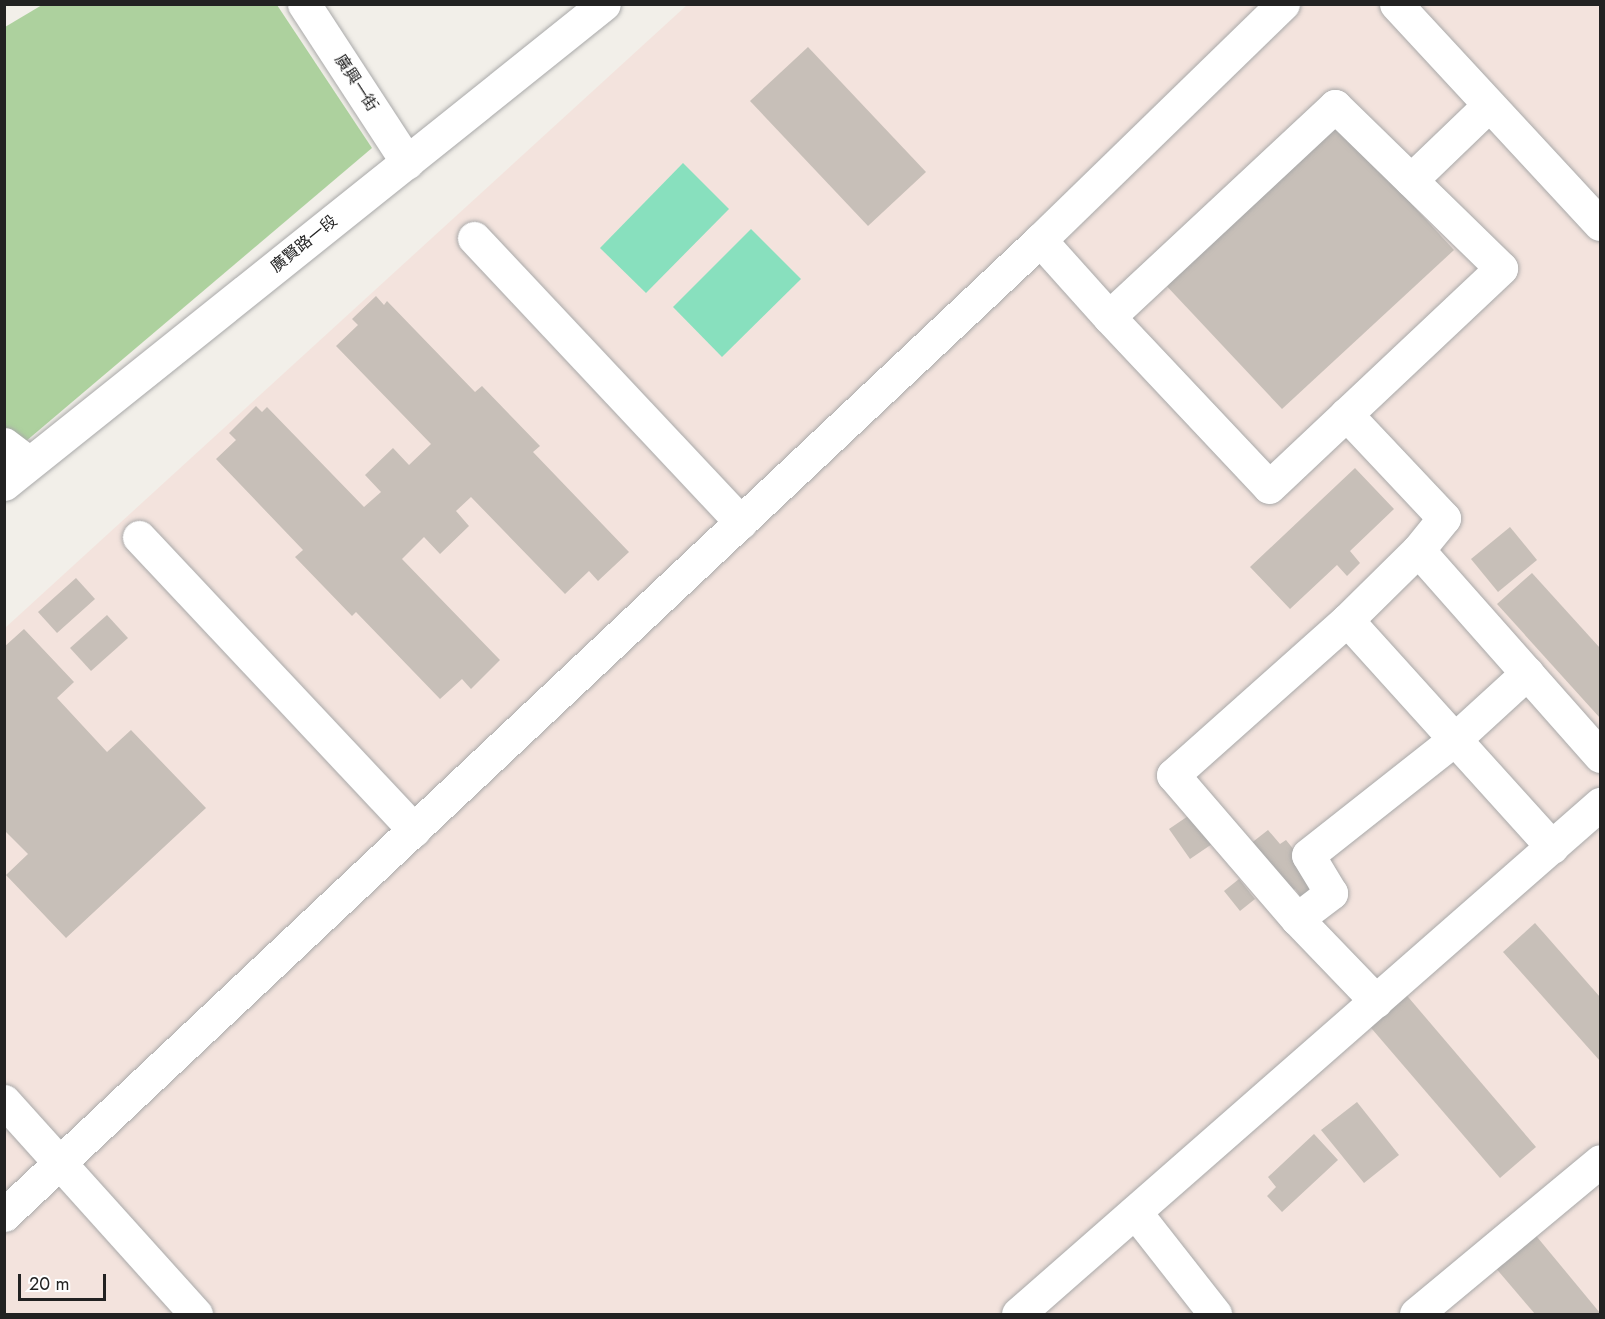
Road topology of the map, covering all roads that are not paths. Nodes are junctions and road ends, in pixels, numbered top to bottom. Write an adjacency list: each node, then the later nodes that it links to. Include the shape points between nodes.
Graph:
1 (304, 4): 6 (street, 廣興一街)
2 (604, 4): 6 (street, 廣賢路一段)
3 (1283, 4): 10 (street)
4 (1396, 4): 5 (street)
5 (1489, 105): 7 (street); 8 (street)
6 (407, 162): 13 (street, 廣賢路一段)
7 (1411, 180): 11 (street, via 1335,106); 12 (street, via 1501,268)
8 (1600, 224)
9 (474, 238): 15 (street)
10 (1040, 240): 11 (street); 15 (street)
11 (1109, 317): 12 (street, via 1269,487)
12 (1346, 414): 17 (street, via 1444,518)
13 (17, 454): 14 (street, 廣賢路一段)
14 (4, 484)
15 (741, 522): 23 (street)
16 (139, 537): 23 (street)
17 (1418, 550): 18 (street); 19 (street)
18 (1347, 620): 20 (street); 25 (street, via 1173,775)
19 (1527, 673): 20 (street); 21 (street)
20 (1455, 739): 24 (street); 25 (street, via 1308,855 1331,893)
21 (1600, 756)
22 (1600, 804): 24 (street)
23 (414, 830): 29 (street)
24 (1552, 847): 26 (street)
25 (1297, 919): 26 (street)
26 (1376, 1001): 30 (street)
27 (4, 1101): 29 (street)
28 (1600, 1161): 35 (street)
29 (60, 1164): 31 (street); 32 (street)
30 (1135, 1212): 33 (street); 34 (street)
31 (4, 1215)
32 (196, 1314)
33 (1018, 1314)
34 (1215, 1314)
35 (1416, 1314)

